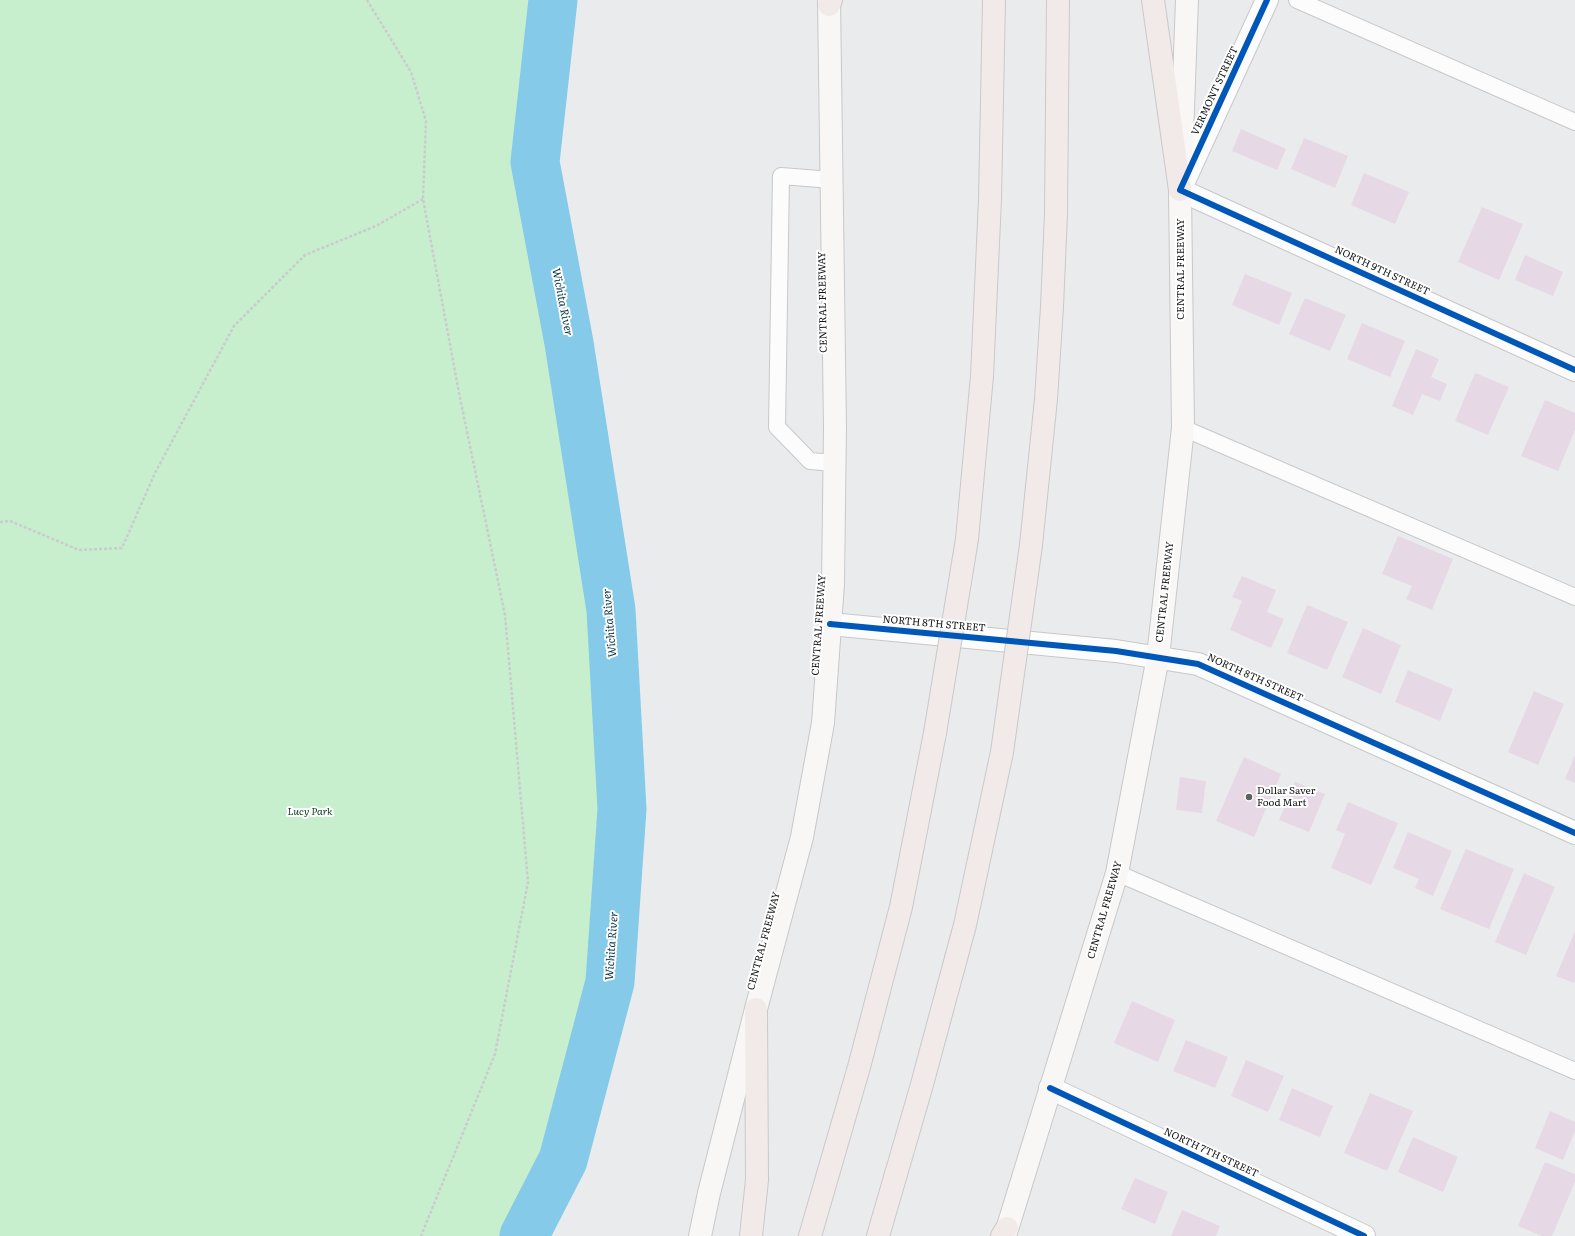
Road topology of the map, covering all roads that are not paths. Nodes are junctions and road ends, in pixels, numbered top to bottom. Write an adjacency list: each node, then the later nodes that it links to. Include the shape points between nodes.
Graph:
1 (994, 0): 25 (highway, bridge, via 990,200 982,368 967,539 935,733 901,907 859,1067)
2 (1058, 0): 26 (highway, bridge, via 1056,212 1046,399 1031,546 1002,752 965,925)
3 (1153, 0): 10 (highway)
4 (1187, 0): 10 (main road, CENTRAL FREEWAY)
5 (1267, 0): 10 (street, VERMONT STREET)
6 (1297, 0): 8 (lane)
7 (830, 2): 9 (main road, CENTRAL FREEWAY)
8 (1575, 122)
9 (832, 180): 13 (main road, CENTRAL FREEWAY); 13 (lane, via 781,176 777,427 810,461)
10 (1180, 190): 11 (street, NORTH 9TH STREET); 12 (main road, CENTRAL FREEWAY)
11 (1575, 370)
12 (1183, 428): 14 (lane); 16 (main road, CENTRAL FREEWAY)
13 (835, 463): 15 (main road, CENTRAL FREEWAY)
14 (1575, 597)
15 (830, 624): 16 (street, NORTH 8TH STREET); 19 (main road, CENTRAL FREEWAY, via 823,723 802,837)
16 (1158, 657): 17 (street, NORTH 8TH STREET, via 1198,664); 18 (main road, CENTRAL FREEWAY)
17 (1575, 833)
18 (1117, 873): 20 (lane); 21 (main road, CENTRAL FREEWAY)
19 (756, 1009): 23 (main road, CENTRAL FREEWAY); 24 (highway, via 757,1180)
20 (1575, 1072)
21 (1050, 1088): 22 (main road, CENTRAL FREEWAY); 27 (street, NORTH 7TH STREET)
22 (1005, 1233)
23 (700, 1236)
24 (751, 1236)
25 (810, 1236)
26 (878, 1236)
27 (1364, 1236)

